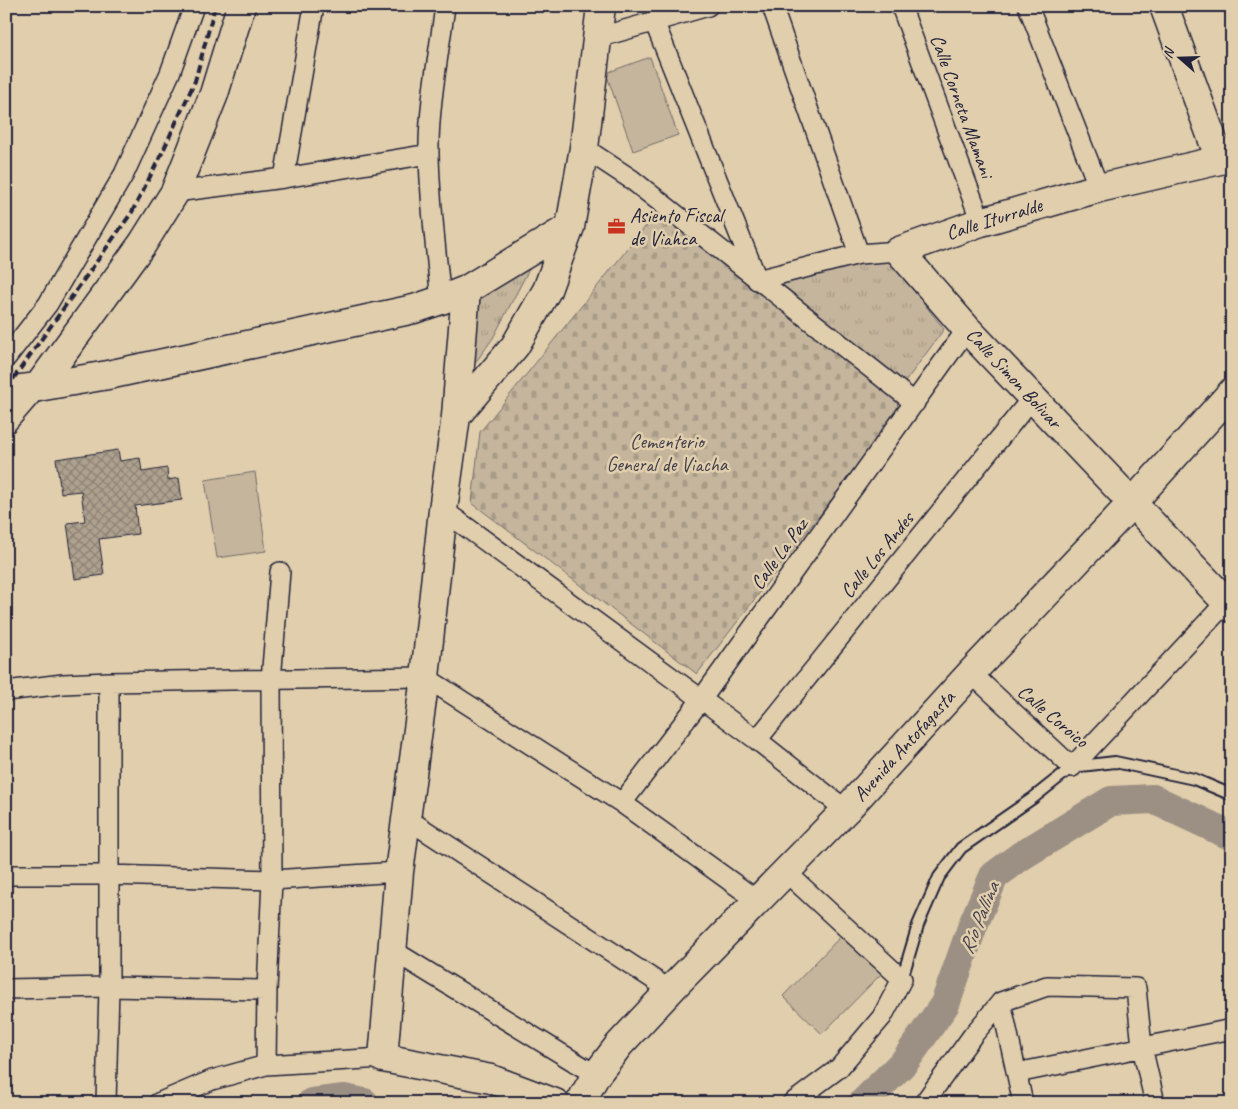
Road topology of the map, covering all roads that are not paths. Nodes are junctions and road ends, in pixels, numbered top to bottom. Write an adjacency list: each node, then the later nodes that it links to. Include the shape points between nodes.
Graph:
1 (194, 6): 27 (street, via 170,73 124,174 48,304)
2 (241, 6): 18 (main road, via 214,94)
3 (314, 6): 16 (street)
4 (445, 6): 14 (street)
5 (601, 6): 12 (main road)
6 (708, 6): 11 (street)
7 (772, 6): 22 (street)
8 (901, 6): 19 (street, Calle Corneta Mamani)
9 (1028, 6): 17 (street)
10 (1164, 6): 15 (main road)
11 (654, 21): 12 (street); 23 (street)
12 (597, 38): 13 (main road)
13 (584, 148): 20 (main road); 23 (street, via 631,179)
14 (429, 154): 16 (street); 25 (street)
15 (1226, 158): 17 (main road, Calle Iturralde)
16 (284, 178): 18 (street)
17 (1099, 188): 19 (main road, Calle Iturralde)
18 (175, 192): 28 (main road, via 143,243)
19 (981, 222): 21 (main road, Calle Iturralde)
20 (570, 226): 24 (main road); 33 (main road, via 547,290 515,346)
21 (899, 251): 22 (street, Calle Iturralde); 26 (main road, Calle Simon Bolivar)
22 (859, 254): 23 (street, Calle Iturralde)
23 (757, 280): 32 (street)
24 (466, 290): 25 (main road); 33 (main road)
25 (441, 300): 28 (main road, via 414,309)
26 (967, 329): 31 (main road, Calle Simon Bolivar); 32 (street, Calle La Paz)
27 (6, 358)
28 (38, 387): 29 (main road); 34 (street)
29 (6, 391)
30 (1232, 392): 35 (main road, Avenida Antofagasta)
31 (1032, 398): 35 (main road, Calle Simon Bolivar); 45 (street, Calle Los Andes)
32 (915, 403): 44 (street, Calle La Paz)
33 (456, 416): 36 (main road)
34 (6, 424)
35 (1132, 503): 38 (main road, Calle Simon Bolivar); 39 (main road, Avenida Antofagasta)
36 (443, 510): 40 (main road); 44 (street)
37 (280, 572): 41 (street)
38 (1230, 602): 46 (street)
39 (971, 673): 46 (street, Calle Coroico); 49 (main road, Avenida Antofagasta)
40 (424, 677): 41 (street); 48 (street); 50 (main road)
41 (270, 680): 42 (street); 55 (street)
42 (109, 682): 43 (street); 54 (street)
43 (6, 691)
44 (702, 700): 45 (street); 48 (street, Calle La Paz)
45 (757, 740): 49 (street)
46 (1072, 767): 47 (lane, Calle Coroico, via 1115,762 1194,779); 58 (lane, via 961,848 939,877 918,925)
47 (1232, 794)
48 (622, 803): 56 (street)
49 (846, 810): 52 (main road, Avenida Antofagasta)
50 (406, 818): 51 (main road); 62 (street)
51 (399, 872): 55 (street); 57 (main road)
52 (786, 872): 56 (main road, Avenida Antofagasta); 58 (street)
53 (6, 875): 54 (street)
54 (110, 875): 55 (street); 59 (street)
55 (272, 880): 61 (street)
56 (758, 901): 62 (main road, Avenida Antofagasta)
57 (392, 950): 66 (main road); 69 (street)
58 (902, 979): 74 (street, via 882,1016 839,1068)
59 (109, 987): 60 (street); 61 (street); 70 (street)
60 (6, 989)
61 (267, 990): 67 (street)
62 (670, 990): 69 (main road, Avenida Antofagasta)
63 (1001, 1002): 65 (street, via 1047,986 1136,988); 68 (street); 75 (street)
64 (1232, 1029): 65 (street)
65 (1142, 1047): 68 (street); 77 (street)
66 (383, 1058): 67 (street); 72 (main road, via 490,1079)
67 (266, 1066): 71 (street, via 212,1080)
68 (1017, 1073): 76 (street)
69 (596, 1075): 73 (main road, Avenida Antofagasta)
70 (106, 1103)
71 (158, 1103)
72 (555, 1103)
73 (580, 1103)
74 (792, 1103)
75 (924, 1103)
76 (1023, 1103)
77 (1155, 1103)

